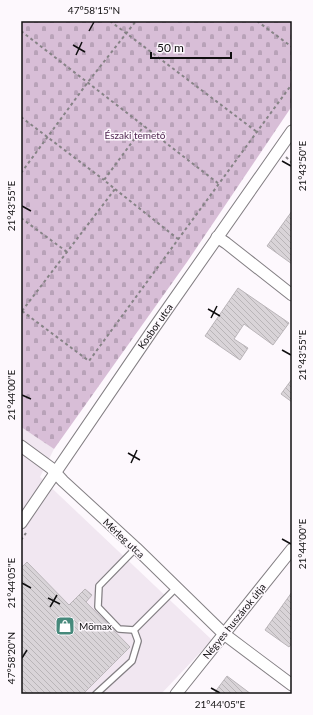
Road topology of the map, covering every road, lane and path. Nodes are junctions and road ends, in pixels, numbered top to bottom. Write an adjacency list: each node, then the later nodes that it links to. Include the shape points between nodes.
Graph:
1 (110, 21): 5 (path)
2 (136, 21): 5 (path)
3 (257, 21): 6 (path)
4 (21, 31): 7 (path)
5 (126, 34): 7 (path); 12 (path)
6 (292, 48)
7 (88, 82): 10 (path); 13 (path)
8 (292, 84): 12 (path)
9 (21, 117): 13 (path)
10 (144, 126): 17 (path); 18 (path)
11 (292, 131): 21 (street, Kosbor utca)
12 (257, 132): 18 (path)
13 (47, 137): 16 (path); 17 (path)
14 (286, 157): 15 (path)
15 (292, 163)
16 (21, 173)
17 (104, 180): 19 (path)
18 (219, 184): 22 (path)
19 (115, 189): 22 (path); 23 (path)
20 (21, 218): 23 (path)
21 (217, 237): 24 (street); 27 (street, Kosbor utca)
22 (178, 239): 25 (path, via 89,361)
23 (67, 252): 25 (path)
24 (292, 294)
25 (21, 311)
26 (21, 446): 27 (street, Mérleg utca)
27 (55, 472): 28 (street, Kosbor utca); 29 (street, Mérleg utca)
28 (21, 523)
29 (136, 548): 31 (street, Mérleg utca); 32 (lane, via 99,586 98,607 119,629)
30 (292, 549): 33 (street, Négyes huszárok útja)
31 (176, 588): 32 (lane); 33 (street, Mérleg utca)
32 (134, 630): 35 (lane, via 138,641 132,661)
33 (224, 634): 34 (street, Mérleg utca); 36 (street, Négyes huszárok útja)
34 (292, 685)
35 (96, 694)
36 (176, 694)

